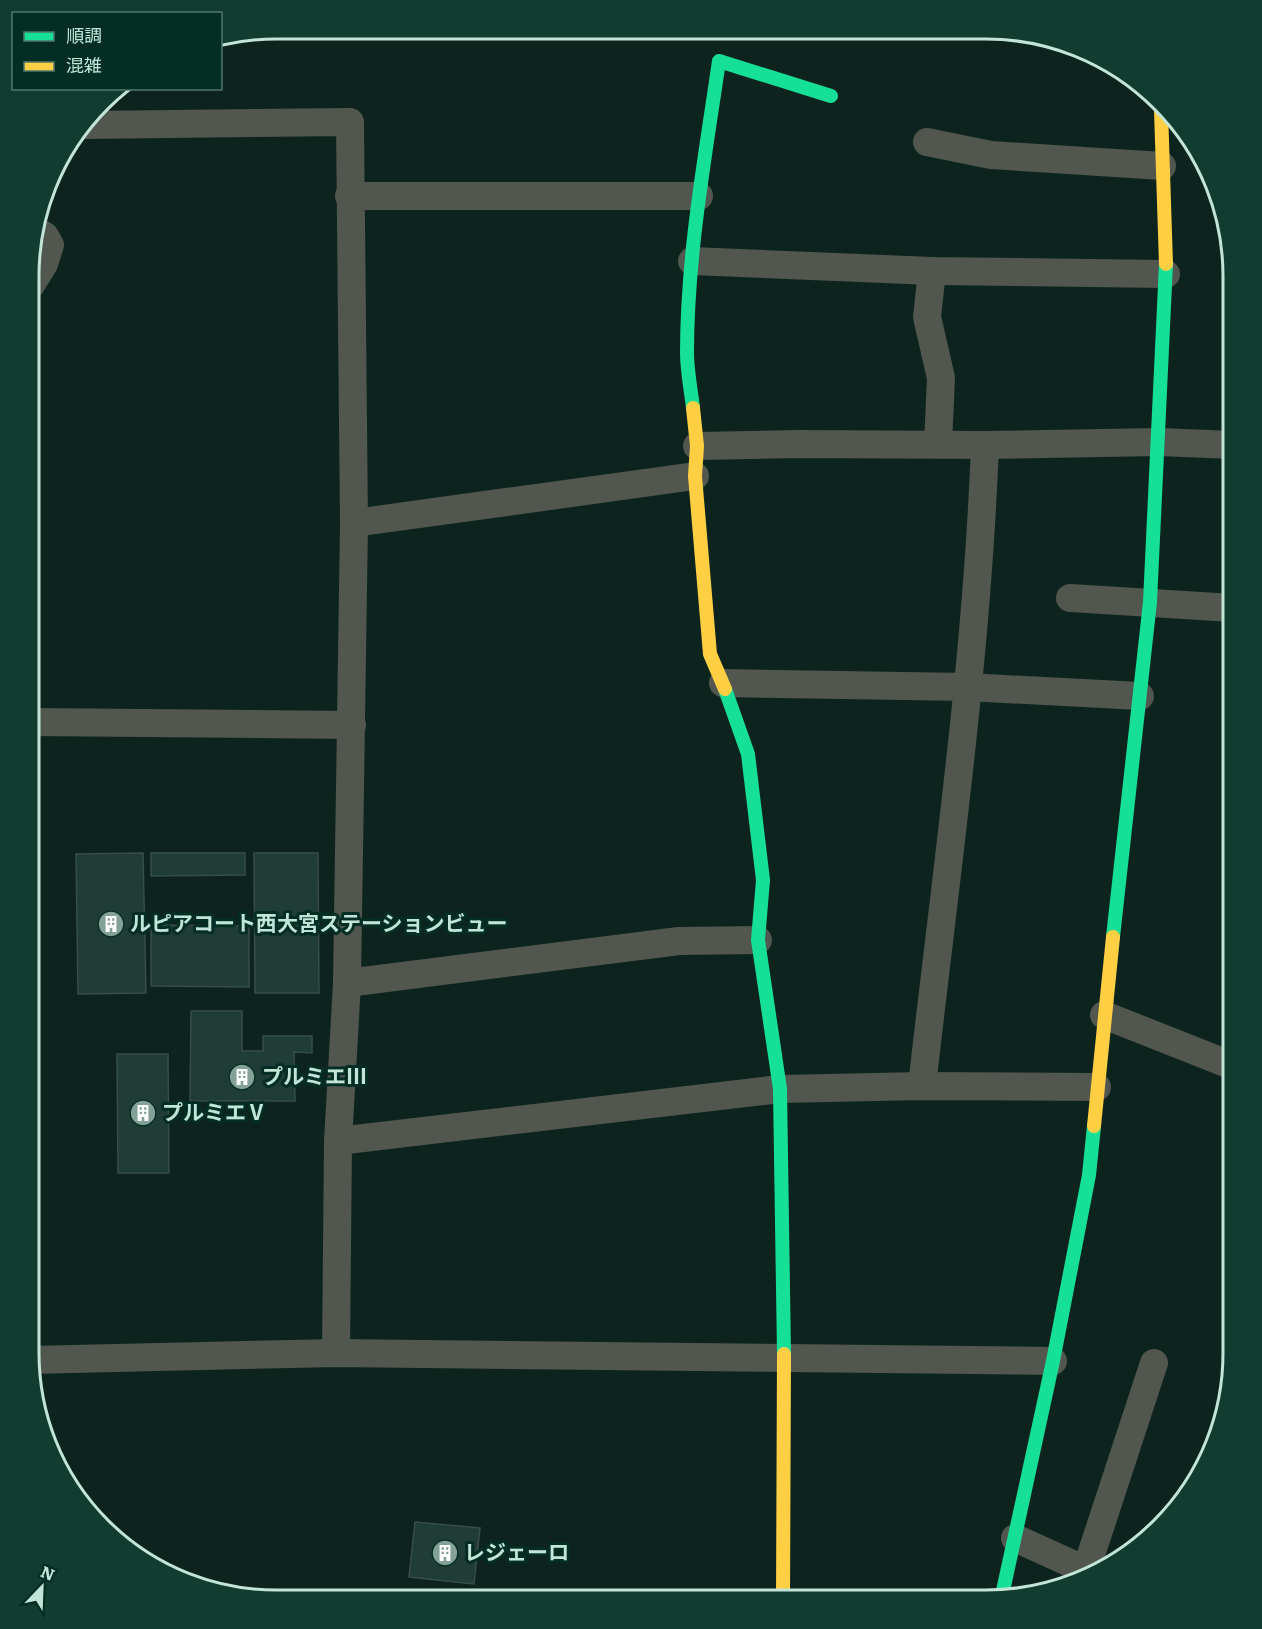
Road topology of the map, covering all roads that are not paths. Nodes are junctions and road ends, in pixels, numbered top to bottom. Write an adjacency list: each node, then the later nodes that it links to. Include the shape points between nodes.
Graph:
1 (831, 96): 7 (street, via 719,61)
2 (1161, 117): 5 (street)
3 (94, 125): 6 (street, via 350,122)
4 (927, 142): 5 (street, via 991,155)
5 (1162, 166): 12 (street)
6 (349, 196): 7 (street); 19 (street)
7 (699, 196): 9 (street)
8 (43, 235): 11 (street, via 50,245)
9 (692, 261): 10 (street); 16 (street, via 687,355)
10 (932, 271): 12 (street); 14 (street, via 927,317 941,378)
11 (39, 272)
12 (1166, 274): 13 (street)
13 (1159, 442): 15 (street); 17 (street); 21 (street)
14 (938, 444): 16 (street); 17 (street)
15 (1223, 445)
16 (697, 446): 18 (street)
17 (985, 446): 24 (street)
18 (695, 476): 19 (street); 23 (street, via 710,654)
19 (354, 523): 27 (street)
20 (1070, 598): 21 (street)
21 (1150, 602): 22 (street); 25 (street)
22 (1223, 607)
23 (723, 683): 24 (street); 28 (street, via 748,754 763,880)
24 (967, 687): 25 (street); 32 (street)
25 (1140, 696): 30 (street)
26 (39, 722): 27 (street)
27 (352, 725): 29 (street)
28 (758, 940): 29 (street, via 679,941); 34 (street)
29 (347, 983): 35 (street)
30 (1104, 1015): 31 (street); 33 (street)
31 (1223, 1062)
32 (922, 1086): 33 (street); 34 (street)
33 (1097, 1087): 39 (street, via 1089,1175)
34 (780, 1089): 35 (street); 37 (street)
35 (338, 1142): 36 (street)
36 (336, 1353): 37 (street); 38 (street)
37 (784, 1359): 39 (street); 45 (street)
38 (39, 1360)
39 (1053, 1361): 41 (street)
40 (1154, 1362): 42 (street)
41 (1015, 1538): 43 (street); 44 (street)
42 (1091, 1566)
43 (1083, 1569)
44 (1004, 1589)
45 (783, 1590)

